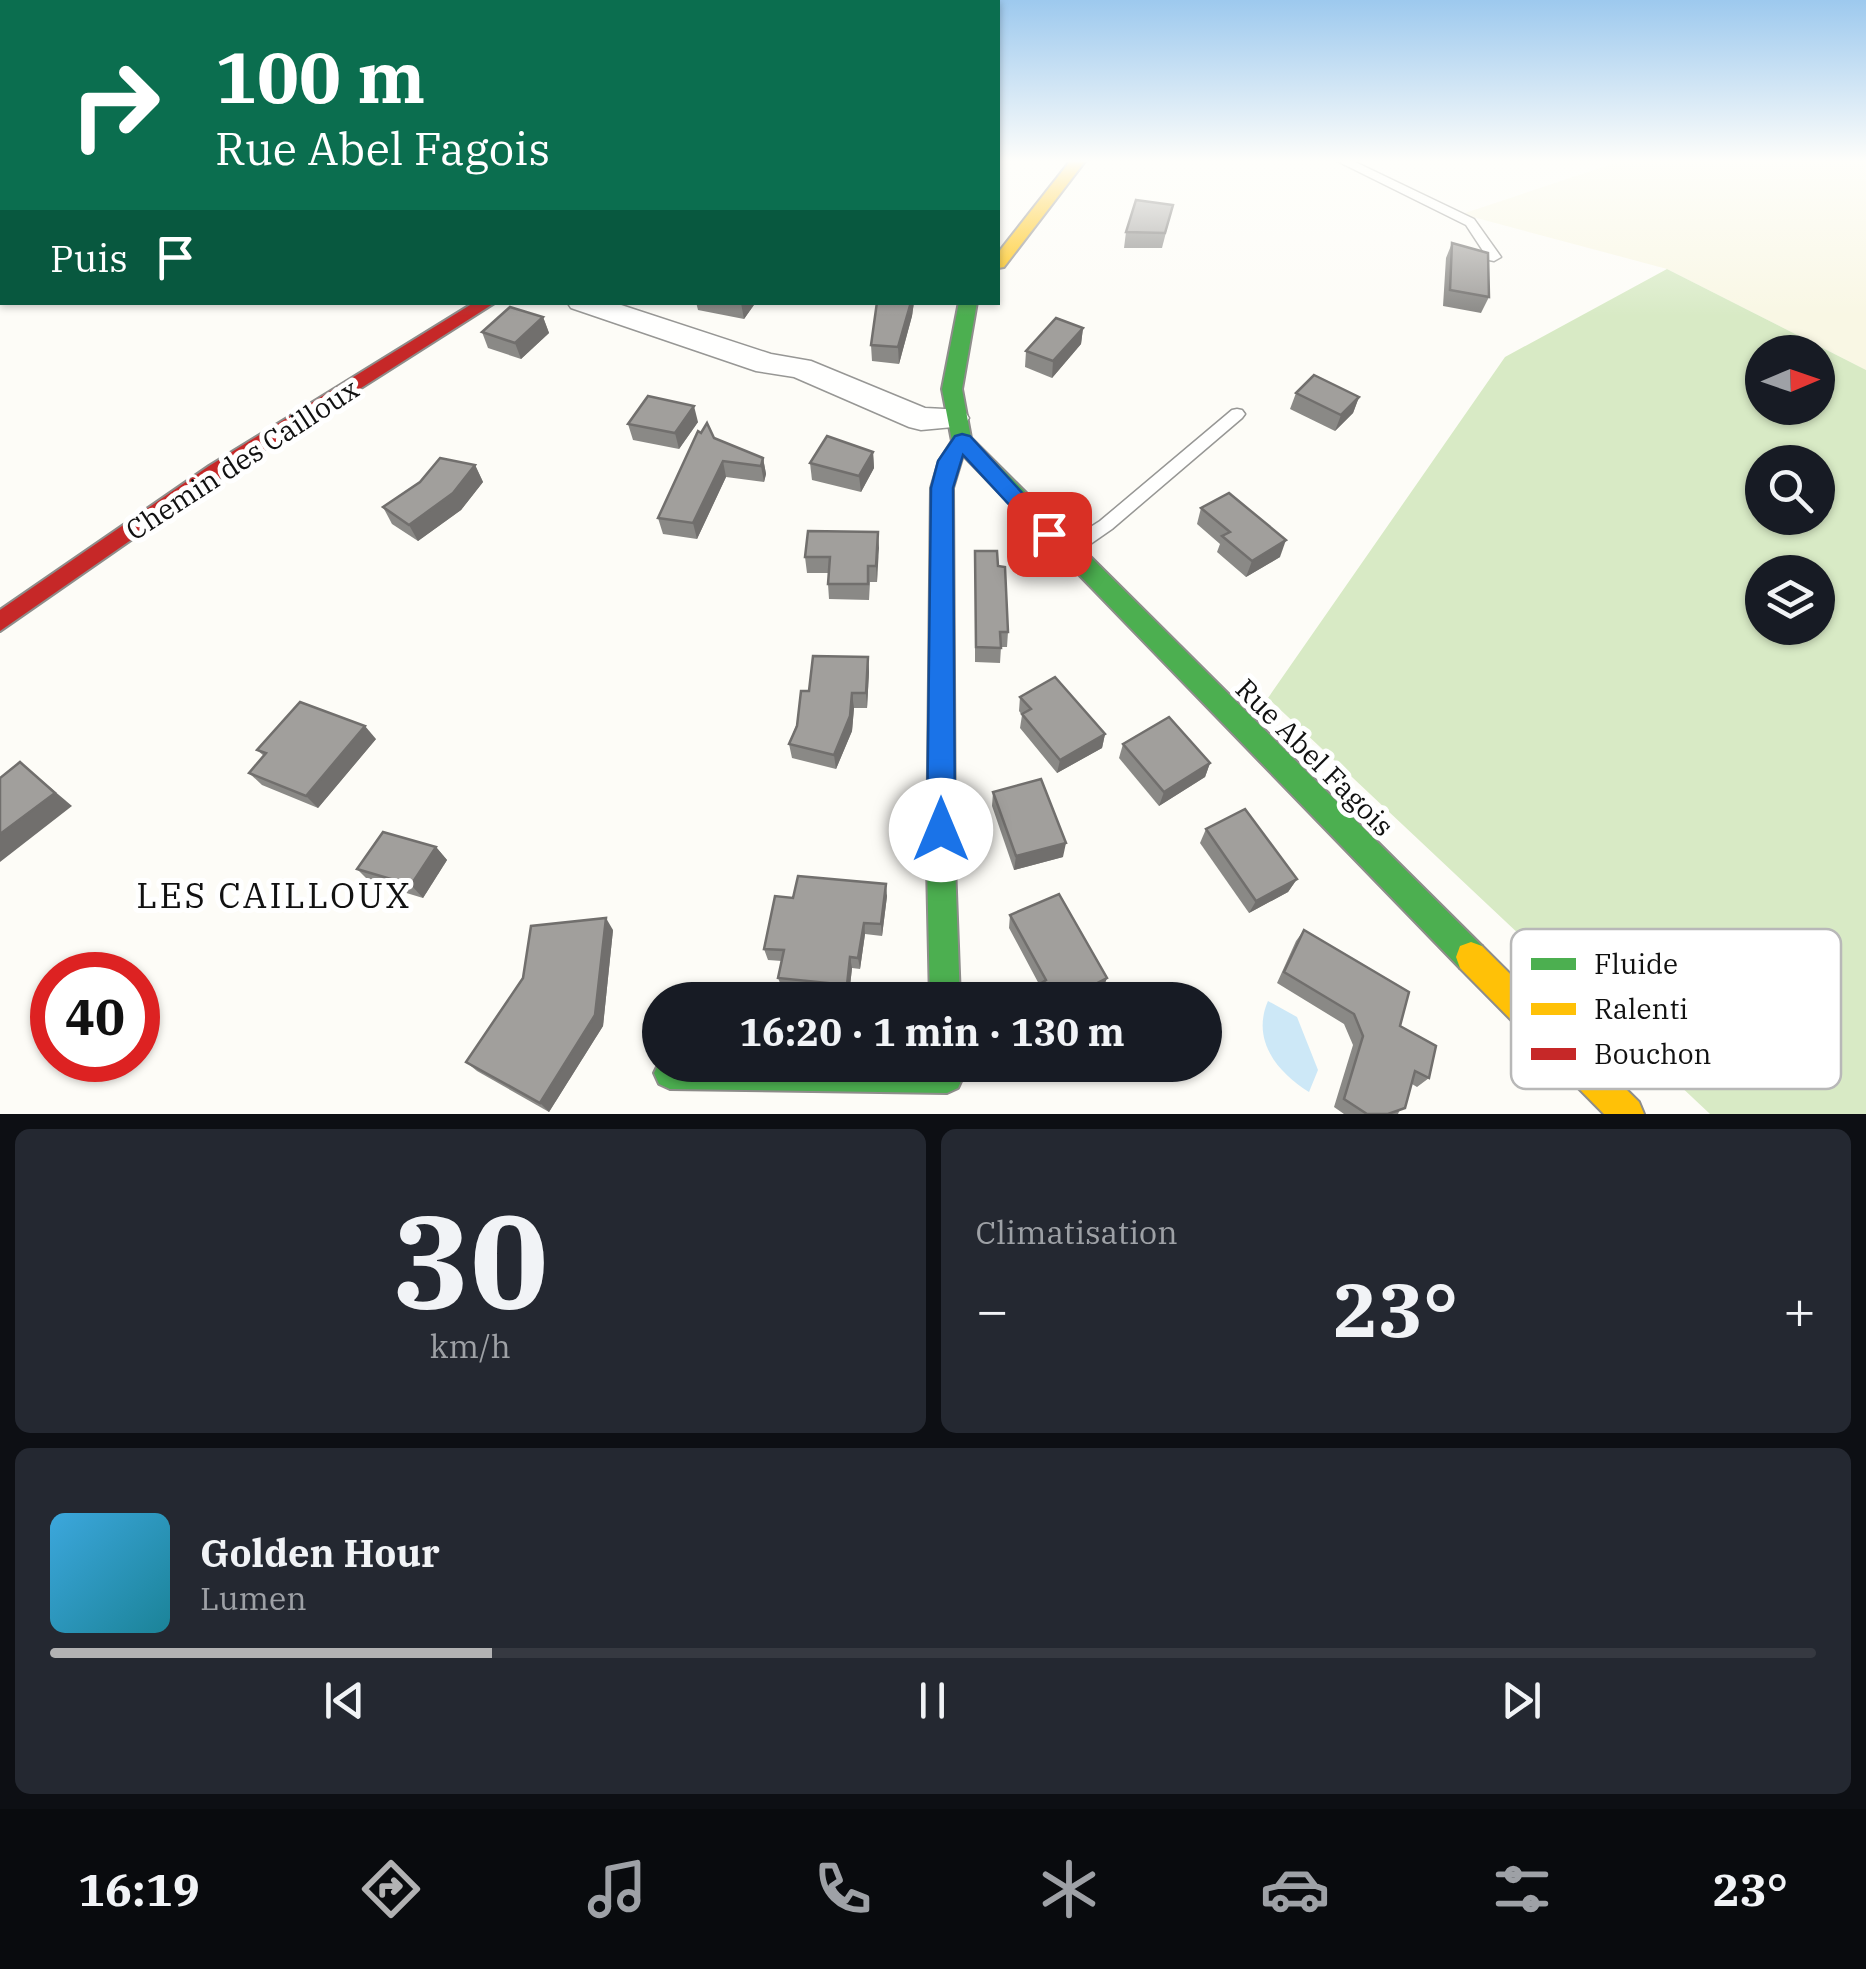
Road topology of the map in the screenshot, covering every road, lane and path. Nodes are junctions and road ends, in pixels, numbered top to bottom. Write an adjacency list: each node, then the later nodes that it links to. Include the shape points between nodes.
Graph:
1 (1040, 212): 4 (street)
2 (1449, 212): 3 (lane, via 1470,222)
3 (1494, 257)
4 (1000, 261)
5 (483, 305): 11 (street, Chemin des Cailloux, via 216,470)
6 (590, 305): 9 (street, via 767,364 800,368)
7 (967, 305): 9 (street, via 949,390)
8 (1236, 414): 10 (lane)
9 (957, 430): 10 (street, Rue Abel Fagois); 12 (street, via 942,488)
10 (1067, 551): 13 (street, Rue Abel Fagois)
11 (0, 622)
12 (944, 982)
13 (1511, 997)
14 (884, 1082): 15 (street)
15 (948, 1085)
16 (1602, 1089): 17 (street, Rue Abel Fagois)
17 (1627, 1114)

